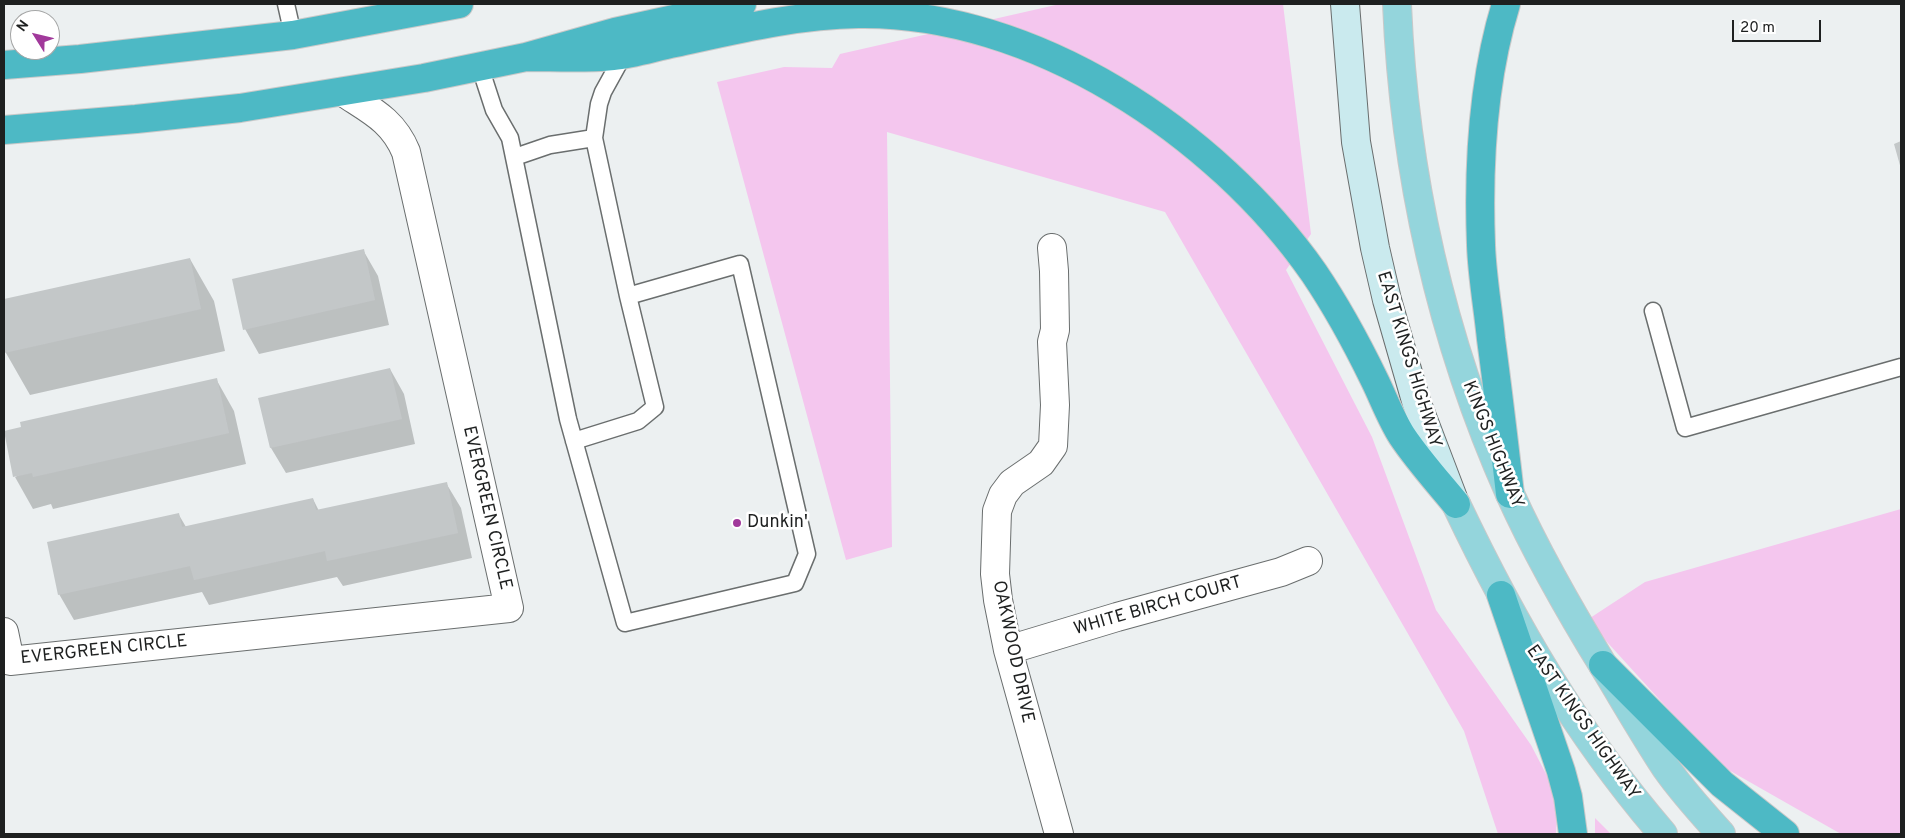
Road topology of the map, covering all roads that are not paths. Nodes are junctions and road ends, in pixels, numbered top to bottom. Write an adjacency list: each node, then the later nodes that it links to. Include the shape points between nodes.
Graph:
1 (286, 4): 8 (lane)
2 (459, 4): 7 (highway)
3 (742, 4): 10 (highway, via 615,32)
4 (1345, 4): 23 (main road, EAST KINGS HIGHWAY, via 1356,142 1377,257 1416,401)
5 (1397, 4): 22 (main road, KINGS HIGHWAY, via 1405,114 1439,293 1460,368)
6 (1506, 4): 22 (highway, via 1486,108 1480,201 1485,286)
7 (372, 13): 8 (highway)
8 (293, 35): 11 (highway)
9 (624, 54): 10 (highway); 15 (lane, via 603,92); 23 (highway, via 788,20 830,15 890,14 930,18 984,31 1042,52 1073,68 1171,128 1204,153 1266,213 1333,303 1402,435)
10 (526, 57): 12 (highway)
11 (4, 65)
12 (480, 67): 13 (highway); 16 (lane, via 494,110 510,138)
13 (343, 92): 14 (highway, via 136,120); 26 (street, EVERGREEN CIRCLE, via 395,130 406,152 509,608 10,661)
14 (4, 130)
15 (594, 138): 16 (lane, via 550,145); 18 (lane)
16 (515, 158): 21 (lane)
17 (1052, 248): 27 (street, OAKWOOD DRIVE, via 1056,330 1052,342 1053,446 1040,463 1012,483 997,512 995,574)
18 (628, 296): 21 (lane, via 655,407 638,421); 21 (lane, via 740,264 807,554 795,583 624,624)
19 (1653, 311): 20 (lane, via 1685,428)
20 (1901, 366)
21 (574, 441)
22 (1510, 494): 28 (main road, KINGS HIGHWAY, via 1574,619)
23 (1456, 504): 25 (main road, EAST KINGS HIGHWAY)
24 (1308, 561): 27 (street, WHITE BIRCH COURT, via 1281,572)
25 (1500, 595): 30 (highway, via 1561,771); 31 (main road, EAST KINGS HIGHWAY, via 1587,736)
26 (4, 632)
27 (1008, 650): 29 (street, OAKWOOD DRIVE)
28 (1603, 665): 32 (main road, KINGS HIGHWAY, via 1667,769); 33 (highway, via 1722,784)
29 (1059, 834)
30 (1573, 834)
31 (1663, 834)
32 (1721, 834)
33 (1785, 834)

